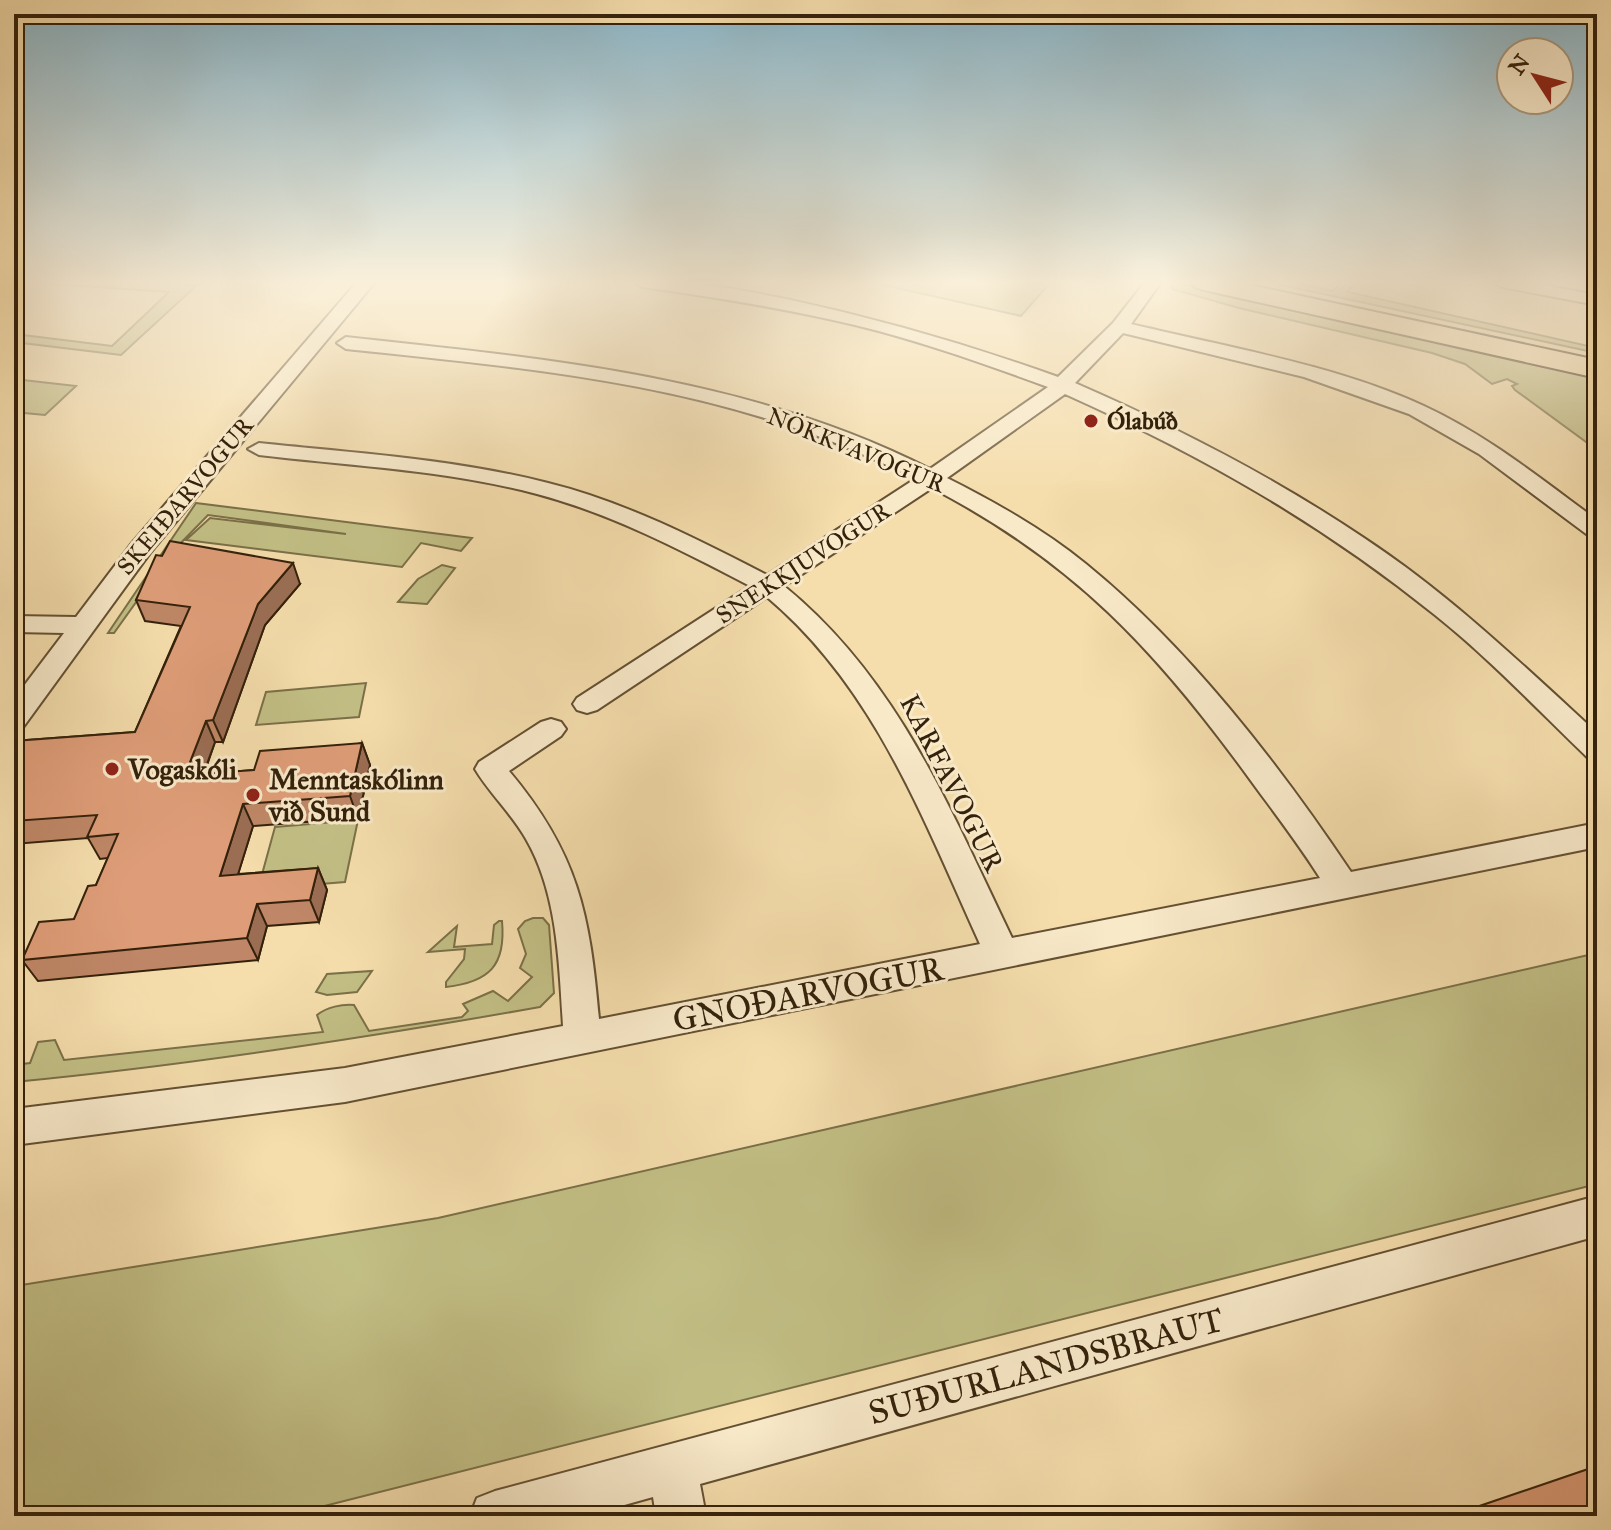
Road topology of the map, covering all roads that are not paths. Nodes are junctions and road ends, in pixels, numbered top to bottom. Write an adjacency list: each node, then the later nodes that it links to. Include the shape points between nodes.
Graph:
1 (289, 353): 15 (street, SKEIÐARVOGUR, via 109,564)
2 (305, 353): 15 (street, SKEIÐARVOGUR)
3 (443, 353): 11 (street, NÖKKVAVOGUR, via 542,364 735,402)
4 (974, 353): 9 (street)
5 (1094, 353): 9 (street, SNEKKJUVOGUR)
6 (1229, 353): 12 (street, via 1311,373 1416,410 1487,449)
7 (1527, 353): 8 (highway)
8 (1597, 369)
9 (1064, 384): 11 (street, SNEKKJUVOGUR); 20 (street, via 1198,447 1306,509 1446,612)
10 (259, 449): 13 (street, KARFAVOGUR, via 470,473 545,489 663,531)
11 (932, 478): 13 (street, SNEKKJUVOGUR); 22 (street, NÖKKVAVOGUR, via 1043,544 1119,605 1177,663)
12 (1597, 531)
13 (769, 586): 17 (street, SNEKKJUVOGUR); 23 (street, KARFAVOGUR, via 841,654 882,711 912,762)
14 (14, 624): 15 (street)
15 (71, 625): 16 (street, SKEIÐARVOGUR); 18 (street, SKEIÐARVOGUR)
16 (14, 692)
17 (587, 704)
18 (14, 719)
19 (551, 729): 24 (street, via 490,769 526,812 553,860 566,902)
20 (1597, 750)
21 (1597, 835): 22 (street, GNOÐARVOGUR)
22 (1343, 886): 23 (street, GNOÐARVOGUR)
23 (1003, 955): 24 (street, GNOÐARVOGUR)
24 (582, 1039): 25 (street, GNOÐARVOGUR, via 345,1085)
25 (14, 1127)
26 (1597, 1216): 27 (street, SUÐURLANDSBRAUT)
27 (673, 1468): 28 (street, SUÐURLANDSBRAUT); 29 (street)
28 (495, 1516)
29 (681, 1516)

